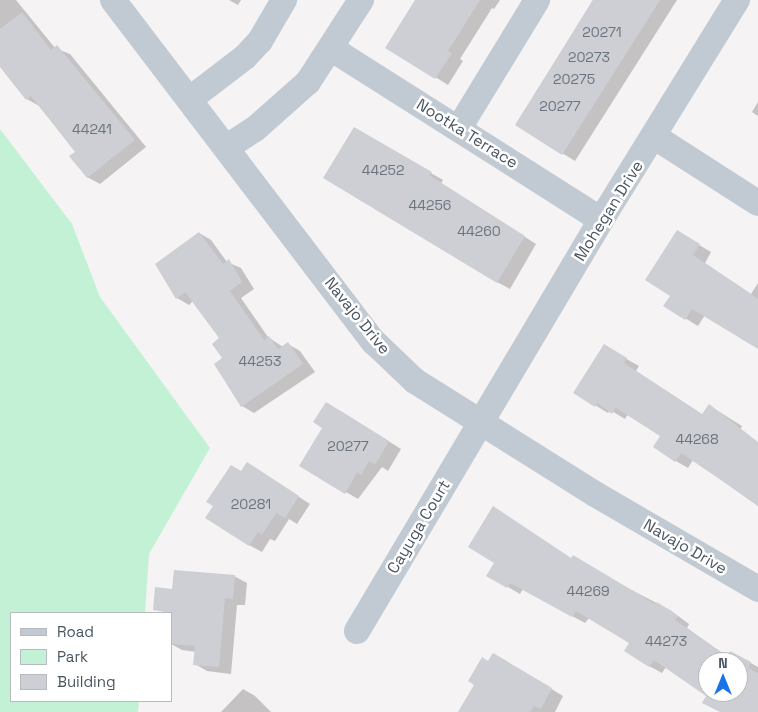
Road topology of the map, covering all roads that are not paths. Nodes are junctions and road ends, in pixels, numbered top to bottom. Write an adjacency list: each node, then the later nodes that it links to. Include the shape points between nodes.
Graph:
1 (113, 0): 7 (street, Navajo Drive)
2 (284, 0): 7 (street, via 260,41 245,57)
3 (362, 0): 6 (street)
4 (538, 0): 8 (street)
5 (737, 0): 9 (street, Mohegan Drive)
6 (332, 50): 8 (street, Nootka Terrace); 10 (street, via 308,82 255,130)
7 (190, 99): 10 (street, Navajo Drive)
8 (459, 128): 12 (street, Nootka Terrace)
9 (655, 137): 11 (street); 12 (street, Mohegan Drive)
10 (227, 147): 13 (street, Navajo Drive, via 374,342 415,381)
11 (758, 203)
12 (601, 220): 13 (street, Mohegan Drive)
13 (481, 423): 14 (street, Navajo Drive); 15 (street, Cayuga Court)
14 (758, 589)
15 (357, 630)

